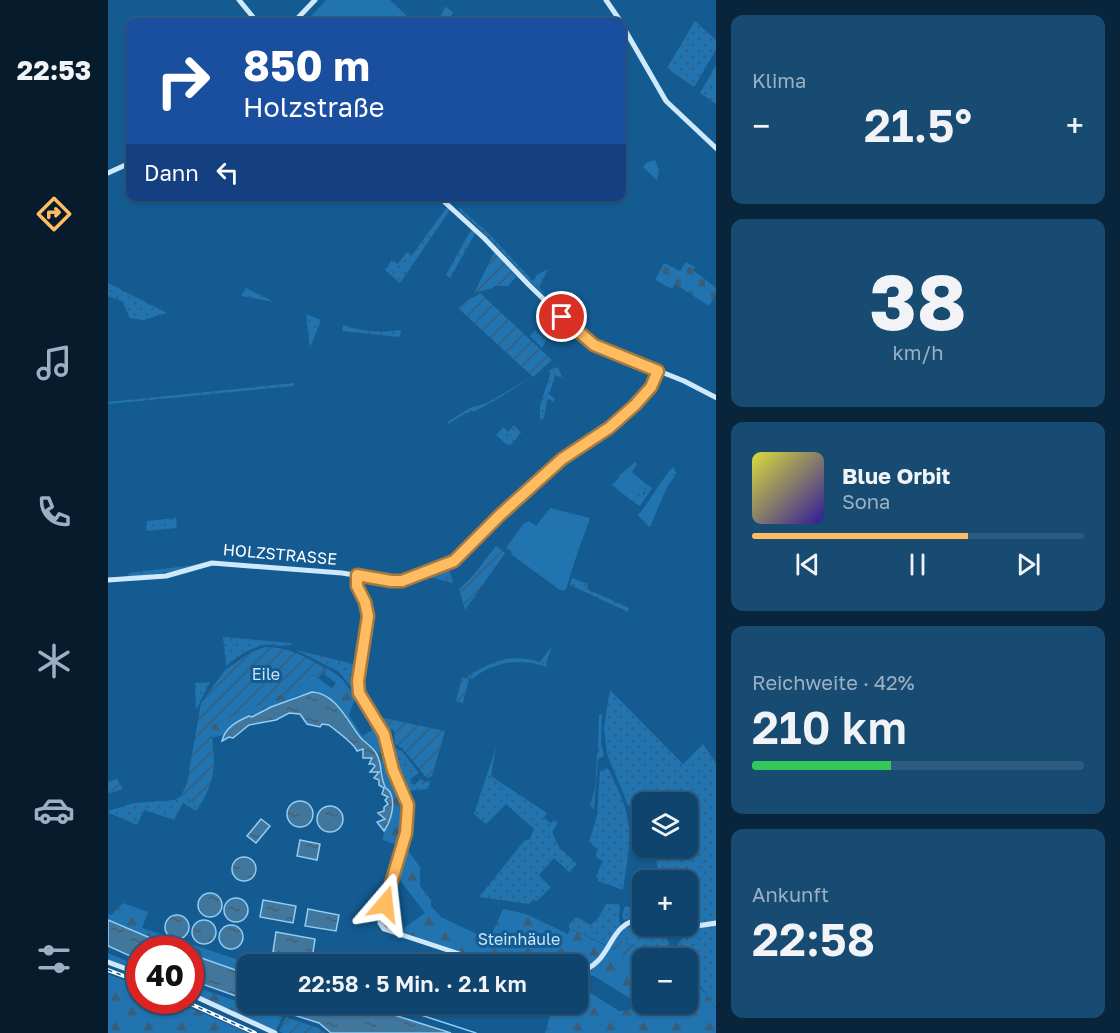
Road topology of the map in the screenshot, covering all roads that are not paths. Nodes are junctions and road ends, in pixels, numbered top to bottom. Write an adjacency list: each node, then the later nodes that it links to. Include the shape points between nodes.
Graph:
1 (239, 0): 4 (street)
2 (315, 0): 5 (street)
3 (606, 0): 6 (street)
4 (254, 18)
5 (298, 18)
6 (618, 18)
7 (626, 32): 8 (street, via 666,101)
8 (716, 148)
9 (126, 165): 10 (street)
10 (108, 173)
11 (444, 201): 12 (street, via 590,343)
12 (658, 371): 13 (street); 14 (street, HOLZSTRASSE, via 651,387 635,405 609,428 562,459 454,561 402,581)
13 (716, 397)
14 (357, 575): 15 (street, HOLZSTRASSE, via 218,562 166,576); 19 (street, via 368,616 359,693 384,734 393,770 408,805 406,833 381,927)
15 (108, 580)
16 (632, 922): 21 (street, via 624,925 600,960)
17 (716, 923): 18 (street)
18 (698, 926)
19 (460, 954)
20 (108, 962): 22 (street)
21 (588, 968)
22 (126, 969)
23 (204, 1000): 24 (street)
24 (275, 1033)

